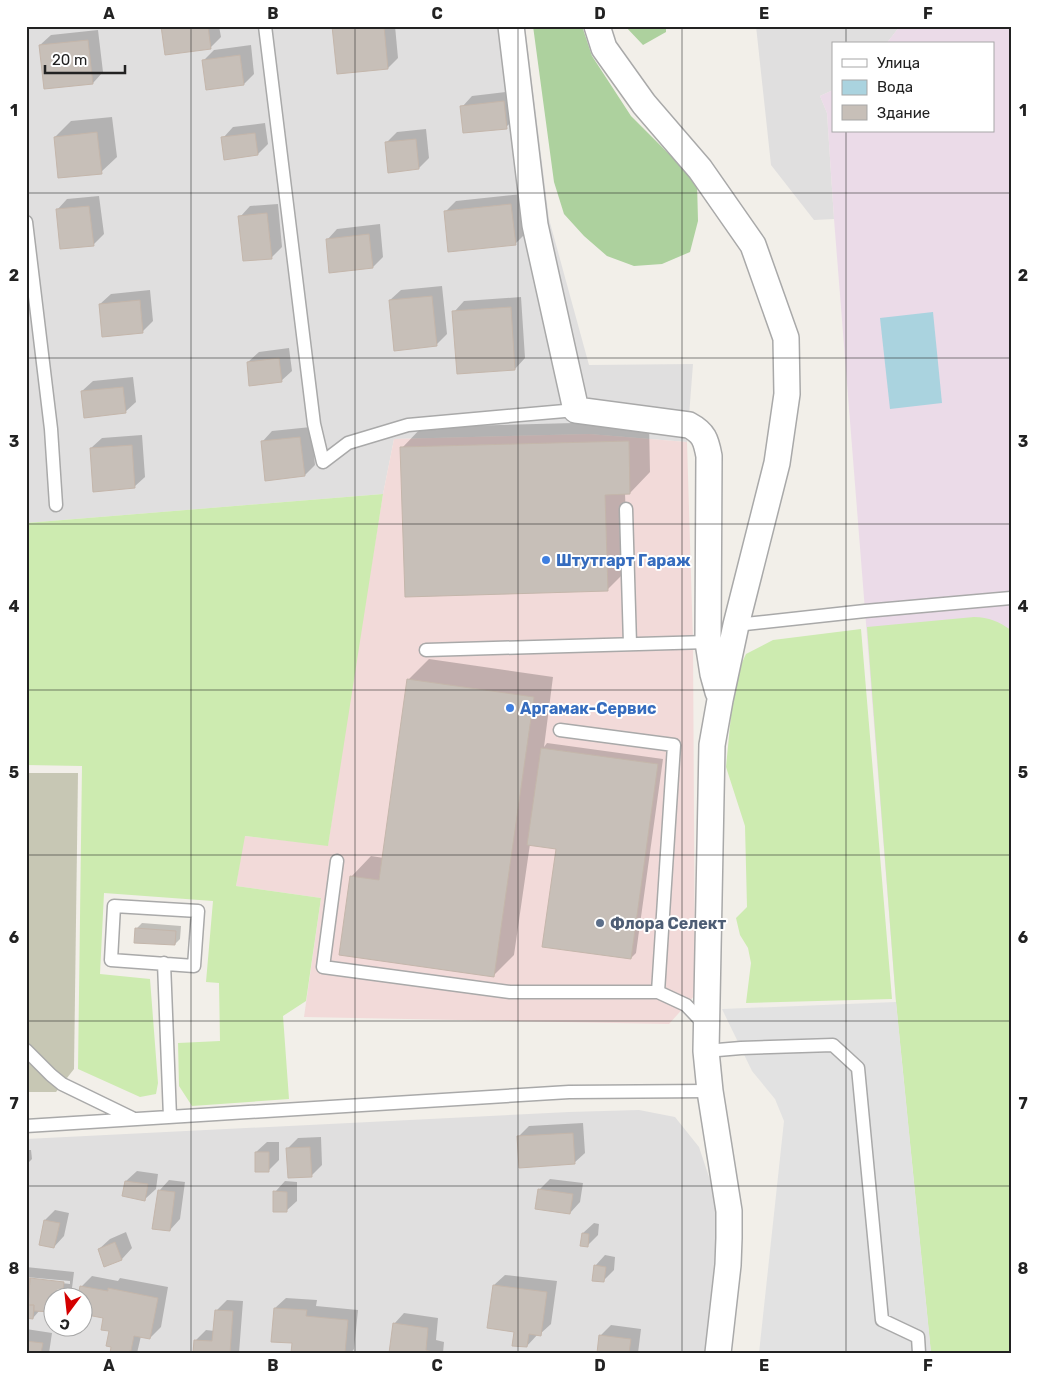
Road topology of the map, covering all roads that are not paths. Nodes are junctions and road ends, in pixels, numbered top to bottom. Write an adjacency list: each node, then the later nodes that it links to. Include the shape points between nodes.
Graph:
1 (266, 26): 5 (lane, via 314,424 323,462 348,443 408,425)
2 (511, 26): 5 (street, via 536,225)
3 (597, 26): 9 (street, via 604,48 644,104 700,170 753,245 786,338 787,394 777,463)
4 (26, 222): 6 (lane, via 51,429)
5 (576, 410): 10 (street, via 689,425 706,439 709,456)
6 (56, 505)
7 (626, 509): 11 (lane)
8 (1011, 598): 9 (lane)
9 (736, 625): 13 (street)
10 (708, 642): 11 (lane); 13 (street)
11 (630, 644): 12 (lane)
12 (426, 650)
13 (720, 700): 18 (street, via 712,745)
14 (560, 730): 17 (lane, via 674,745)
15 (338, 861): 17 (lane, via 323,967 510,992)
16 (164, 963): 16 (lane, via 111,960 114,906 198,911 194,966); 21 (lane)
17 (658, 992): 18 (lane, via 686,1005)
18 (706, 1039): 20 (street); 25 (lane, via 741,1048 833,1045 858,1068 882,1320 918,1336)
19 (26, 1050): 22 (lane, via 62,1084)
20 (710, 1091): 21 (lane, via 569,1092); 24 (street, via 729,1211 728,1265)
21 (170, 1117): 22 (lane)
22 (134, 1119): 23 (lane)
23 (26, 1126)
24 (718, 1353)
25 (919, 1353)

